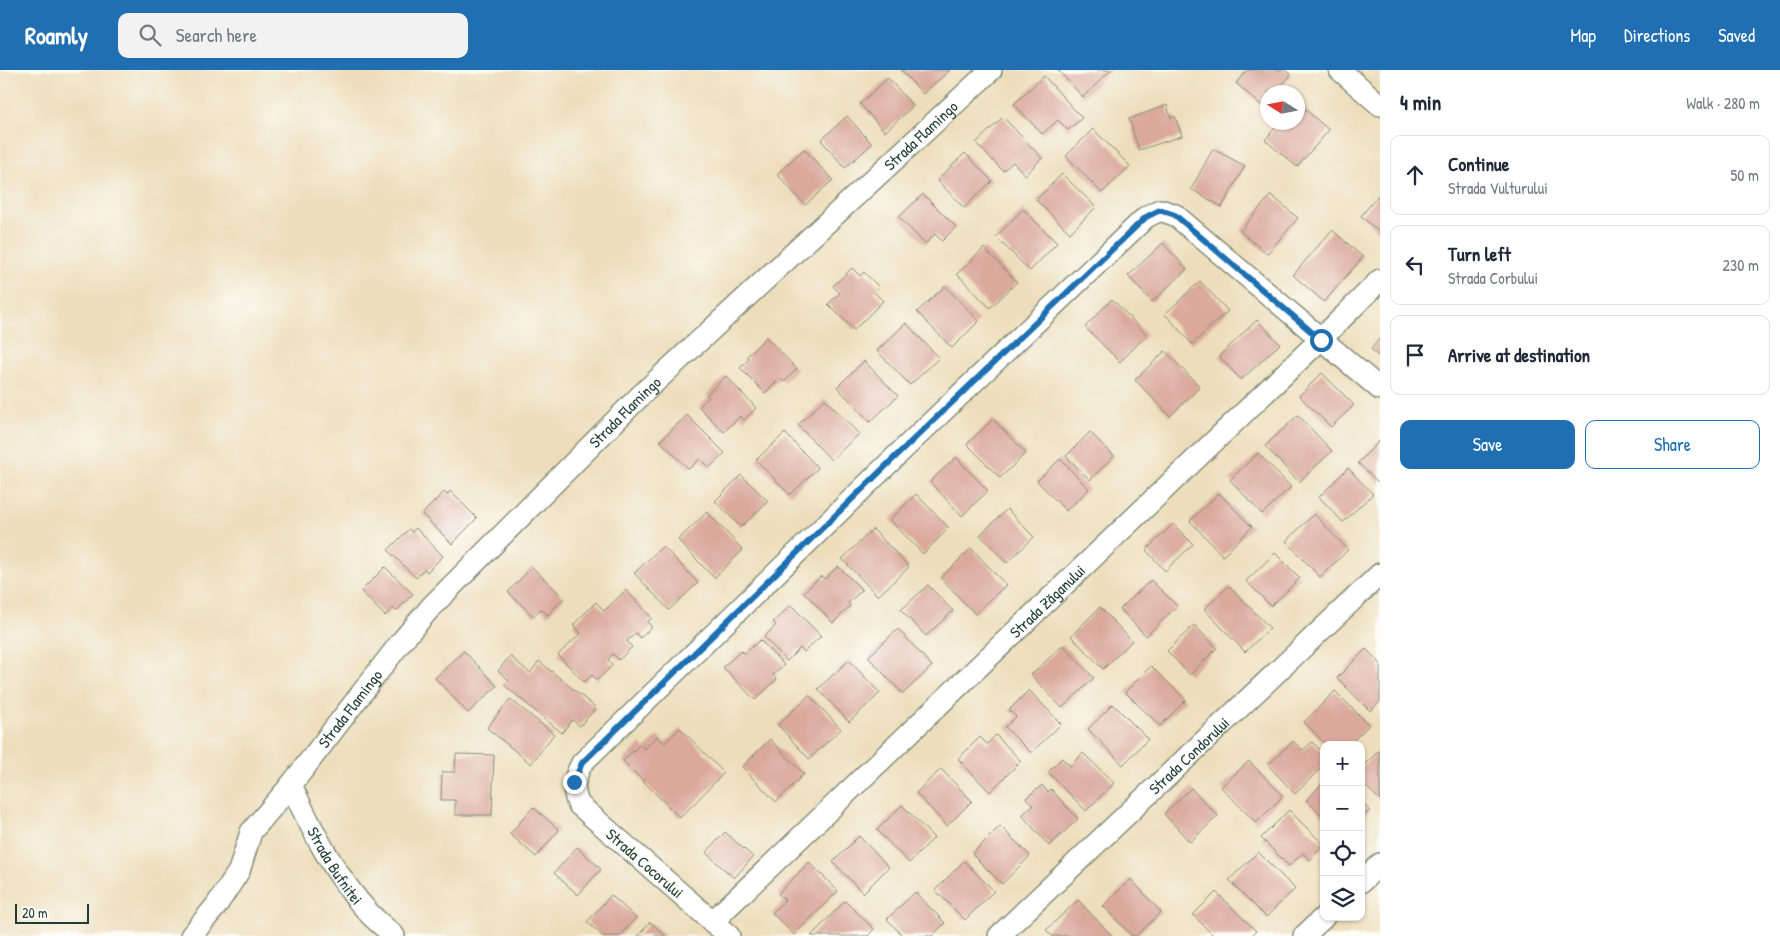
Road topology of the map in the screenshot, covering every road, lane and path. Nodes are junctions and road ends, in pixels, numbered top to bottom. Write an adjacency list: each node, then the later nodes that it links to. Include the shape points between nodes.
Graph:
1 (991, 70): 8 (street, Strada Flamingo, via 641,395 470,567 401,642)
2 (1340, 70): 3 (street)
3 (1380, 105)
4 (1380, 280): 5 (street, Strada Zăganului)
5 (1321, 340): 6 (street); 12 (street, Strada Zăganului); 12 (street, Strada Cocorului, via 1175,215 1160,210 1132,230 582,763 574,782 578,804)
6 (1380, 389)
7 (1380, 574): 16 (street, Strada Condorului)
8 (291, 785): 13 (street, Strada Flamingo, via 252,832 240,871); 14 (street, Strada Bufnitei, via 312,829 345,883 368,913)
9 (1380, 864): 10 (street)
10 (1365, 878)
11 (1320, 921): 17 (street)
12 (712, 922): 15 (street, Strada Cocorului)
13 (191, 936)
14 (394, 936)
15 (728, 936)
16 (999, 936)
17 (1304, 936)

